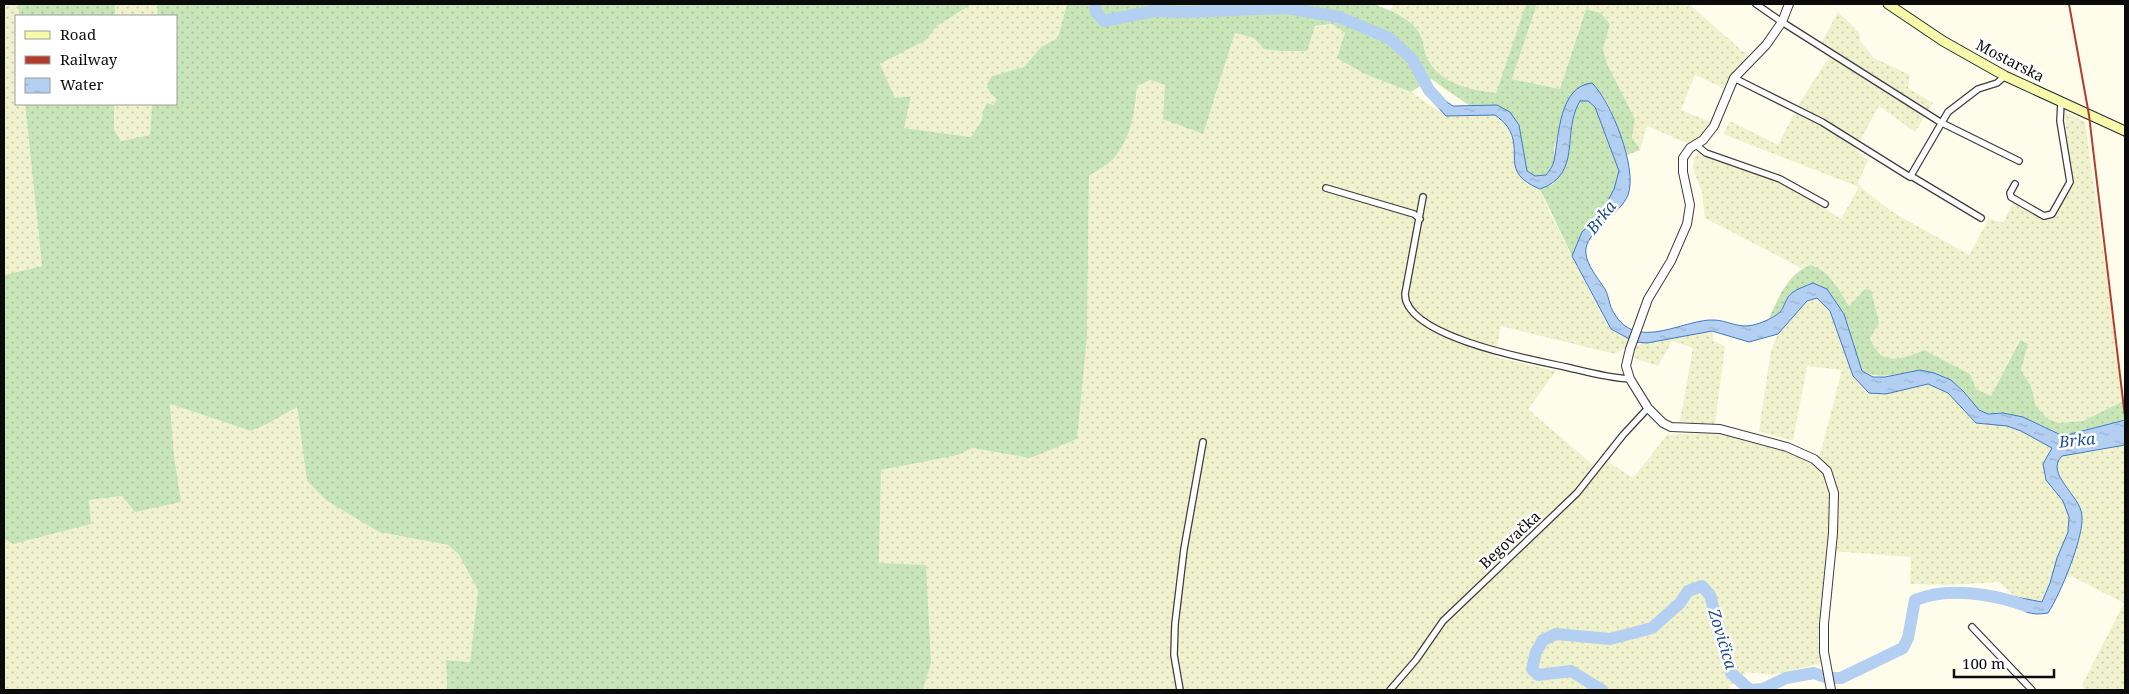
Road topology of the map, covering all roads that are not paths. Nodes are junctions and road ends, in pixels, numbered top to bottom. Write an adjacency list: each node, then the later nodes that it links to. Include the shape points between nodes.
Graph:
1 (1756, 4): 4 (street)
2 (1789, 4): 4 (street)
3 (1888, 4): 5 (main road, Mostarska, via 1943,41)
4 (1782, 22): 6 (street, via 1766,45); 8 (street)
5 (2006, 76): 7 (main road, Mostarska); 8 (street, via 1978,89)
6 (1734, 78): 10 (street, via 1714,126); 12 (street, via 1792,105)
7 (2061, 102): 9 (main road, Mostarska); 13 (street, via 2060,121 2070,182 2068,188 2052,214 2044,216 2010,198)
8 (1940, 122): 11 (street); 12 (street)
9 (2125, 131)
10 (1696, 144): 16 (street, via 1706,153 1780,179); 19 (street, via 1686,153 1682,163 1690,205 1687,224 1672,261 1638,322 1626,366)
11 (2020, 161)
12 (1911, 176): 17 (street)
13 (2015, 184)
14 (1326, 188): 18 (street, via 1414,214)
15 (1423, 197): 18 (street)
16 (1825, 204)
17 (1981, 218)
18 (1420, 219): 19 (street, via 1405,294 1405,301 1416,316 1457,339 1484,348)
19 (1630, 379): 20 (street)
20 (1648, 408): 24 (street, Begovačka, via 1582,488 1443,621); 25 (street, via 1671,427 1720,430 1787,447 1814,459 1827,471 1833,486 1834,510 1824,652)
21 (1203, 442): 23 (street, via 1184,549 1175,624 1174,655)
22 (1972, 627): 26 (street)
23 (1180, 690)
24 (1390, 690)
25 (1831, 690)
26 (2032, 690)

